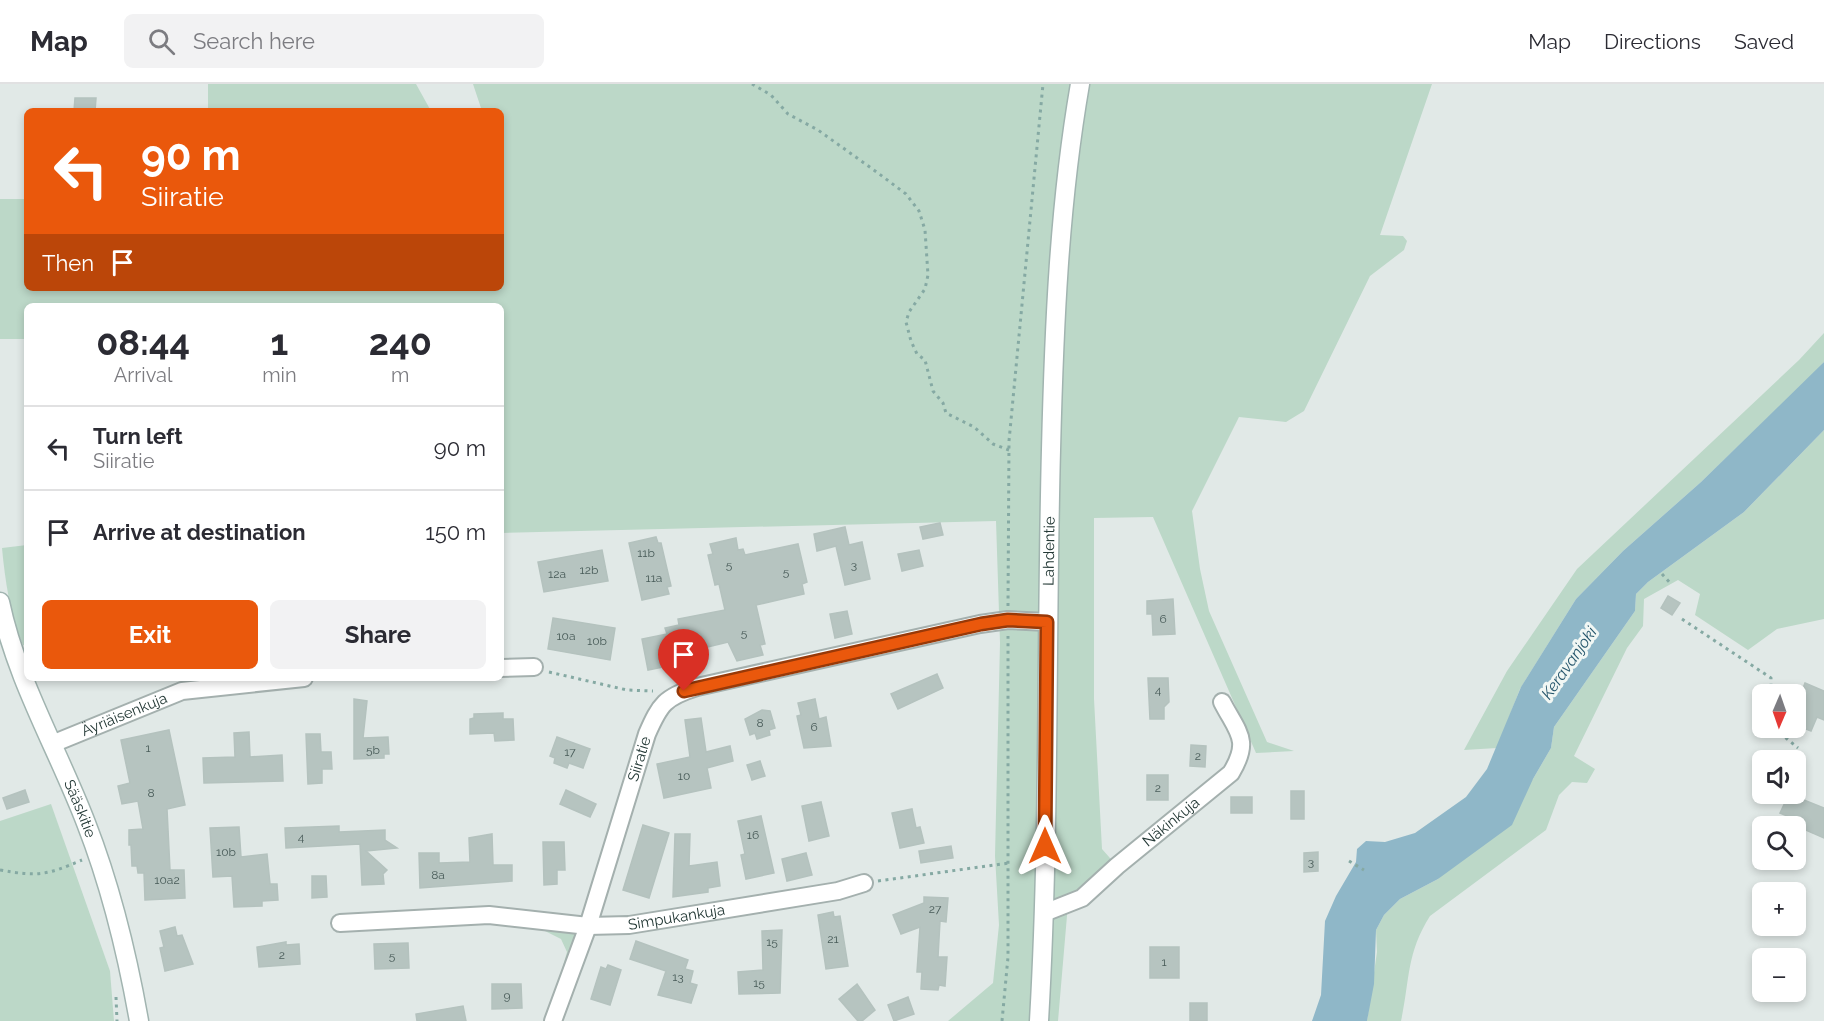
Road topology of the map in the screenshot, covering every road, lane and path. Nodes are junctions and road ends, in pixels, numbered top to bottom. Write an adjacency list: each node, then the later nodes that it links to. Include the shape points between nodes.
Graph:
1 (752, 84): 4 (path, via 771,95 788,114 870,166 906,194 919,211 925,230 928,275 925,289 906,322 911,341 925,360 933,391 946,413)
2 (1043, 84): 4 (path)
3 (1080, 84): 10 (main road, Lahdentie, via 1067,172 1059,270)
4 (1009, 450): 8 (path)
5 (1662, 574): 6 (path)
6 (1671, 584)
7 (0, 602): 12 (main road, Sääskitie)
8 (1008, 611)
9 (1682, 619): 16 (path, via 1771,678)
10 (1047, 622): 28 (main road, Lahdentie); 30 (street, Siiratie, via 1008,620 981,624 697,687 669,697 647,734)
11 (1008, 634): 23 (path)
12 (7, 652): 20 (main road, Sääskitie)
13 (534, 667): 14 (street); 17 (path, via 627,690)
14 (504, 668)
15 (276, 681): 20 (street, Äyriäisenkuja, via 182,691)
16 (1771, 684)
17 (653, 691)
18 (1222, 702): 28 (street, Näkinkuja, via 1241,740 1243,754 1231,773 1082,898)
19 (1786, 738): 21 (path)
20 (52, 744): 33 (main road, Sääskitie, via 105,875)
21 (1798, 748)
22 (1348, 861): 26 (path)
23 (1009, 863): 27 (path); 35 (path, via 1008,957)
24 (0, 870): 25 (path, via 48,874 83,859)
25 (87, 870)
26 (1364, 870)
27 (864, 883): 30 (street, Simpukankuja, via 838,891 644,923)
28 (1044, 913): 36 (main road, Lahdentie)
29 (340, 923): 30 (street, Simpukankuja, via 489,915)
30 (588, 926): 34 (street, Siiratie)
31 (116, 992): 32 (path)
32 (117, 1021)
33 (139, 1021)
34 (553, 1021)
35 (1002, 1021)
36 (1039, 1021)

